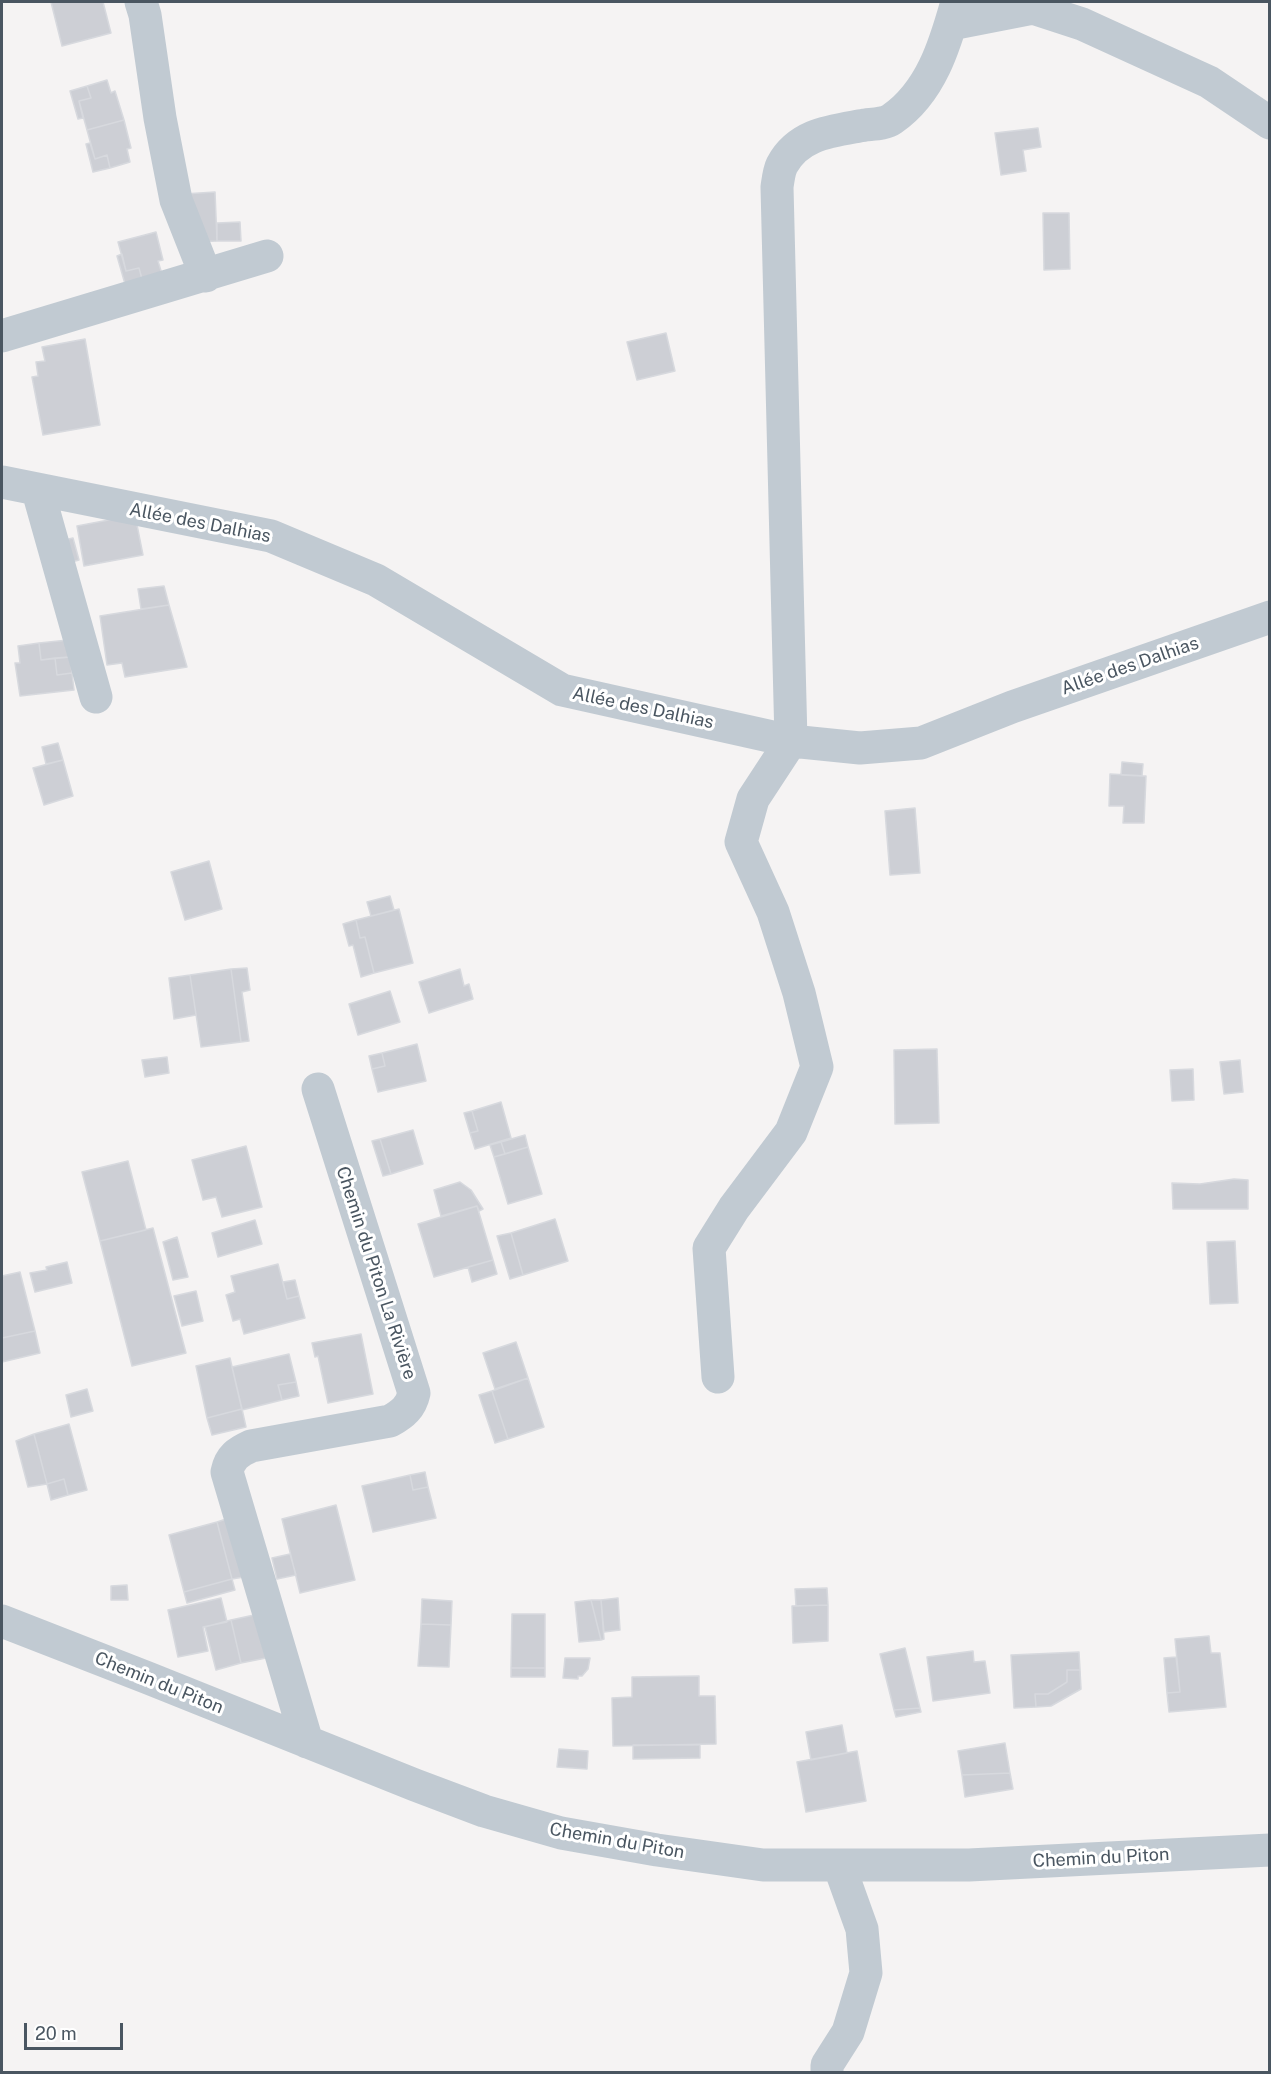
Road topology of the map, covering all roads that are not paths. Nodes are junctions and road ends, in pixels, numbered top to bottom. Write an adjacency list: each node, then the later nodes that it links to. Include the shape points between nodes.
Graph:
1 (141, 2): 5 (street, via 176,200)
2 (954, 13): 3 (street, via 1033,8 1082,24 1209,82); 11 (street, via 938,60 919,95 890,121 807,138 781,166 777,187)
3 (1269, 123)
4 (267, 256): 5 (street)
5 (206, 276): 6 (street)
6 (2, 336)
7 (2, 482): 8 (street, Allée des Dalhias)
8 (38, 491): 10 (street); 11 (street, Allée des Dalhias, via 271,536 376,580 562,690)
9 (1269, 617): 11 (street, Allée des Dalhias, via 921,742 860,748)
10 (96, 696)
11 (791, 741): 13 (street, via 753,799 741,842 773,912 799,993 817,1068 791,1132 709,1248)
12 (318, 1089): 15 (street, Chemin du Piton La Rivière, via 414,1393 412,1403 390,1421 251,1446 234,1455 228,1464 227,1472)
13 (718, 1377)
14 (2, 1621): 15 (street, Chemin du Piton)
15 (307, 1742): 17 (street, Chemin du Piton, via 484,1811 561,1833 763,1865)
16 (1269, 1850): 17 (street, Chemin du Piton, via 969,1865)
17 (839, 1865): 18 (street, via 861,1929 867,1973 848,2031 827,2065)
18 (827, 2073)

